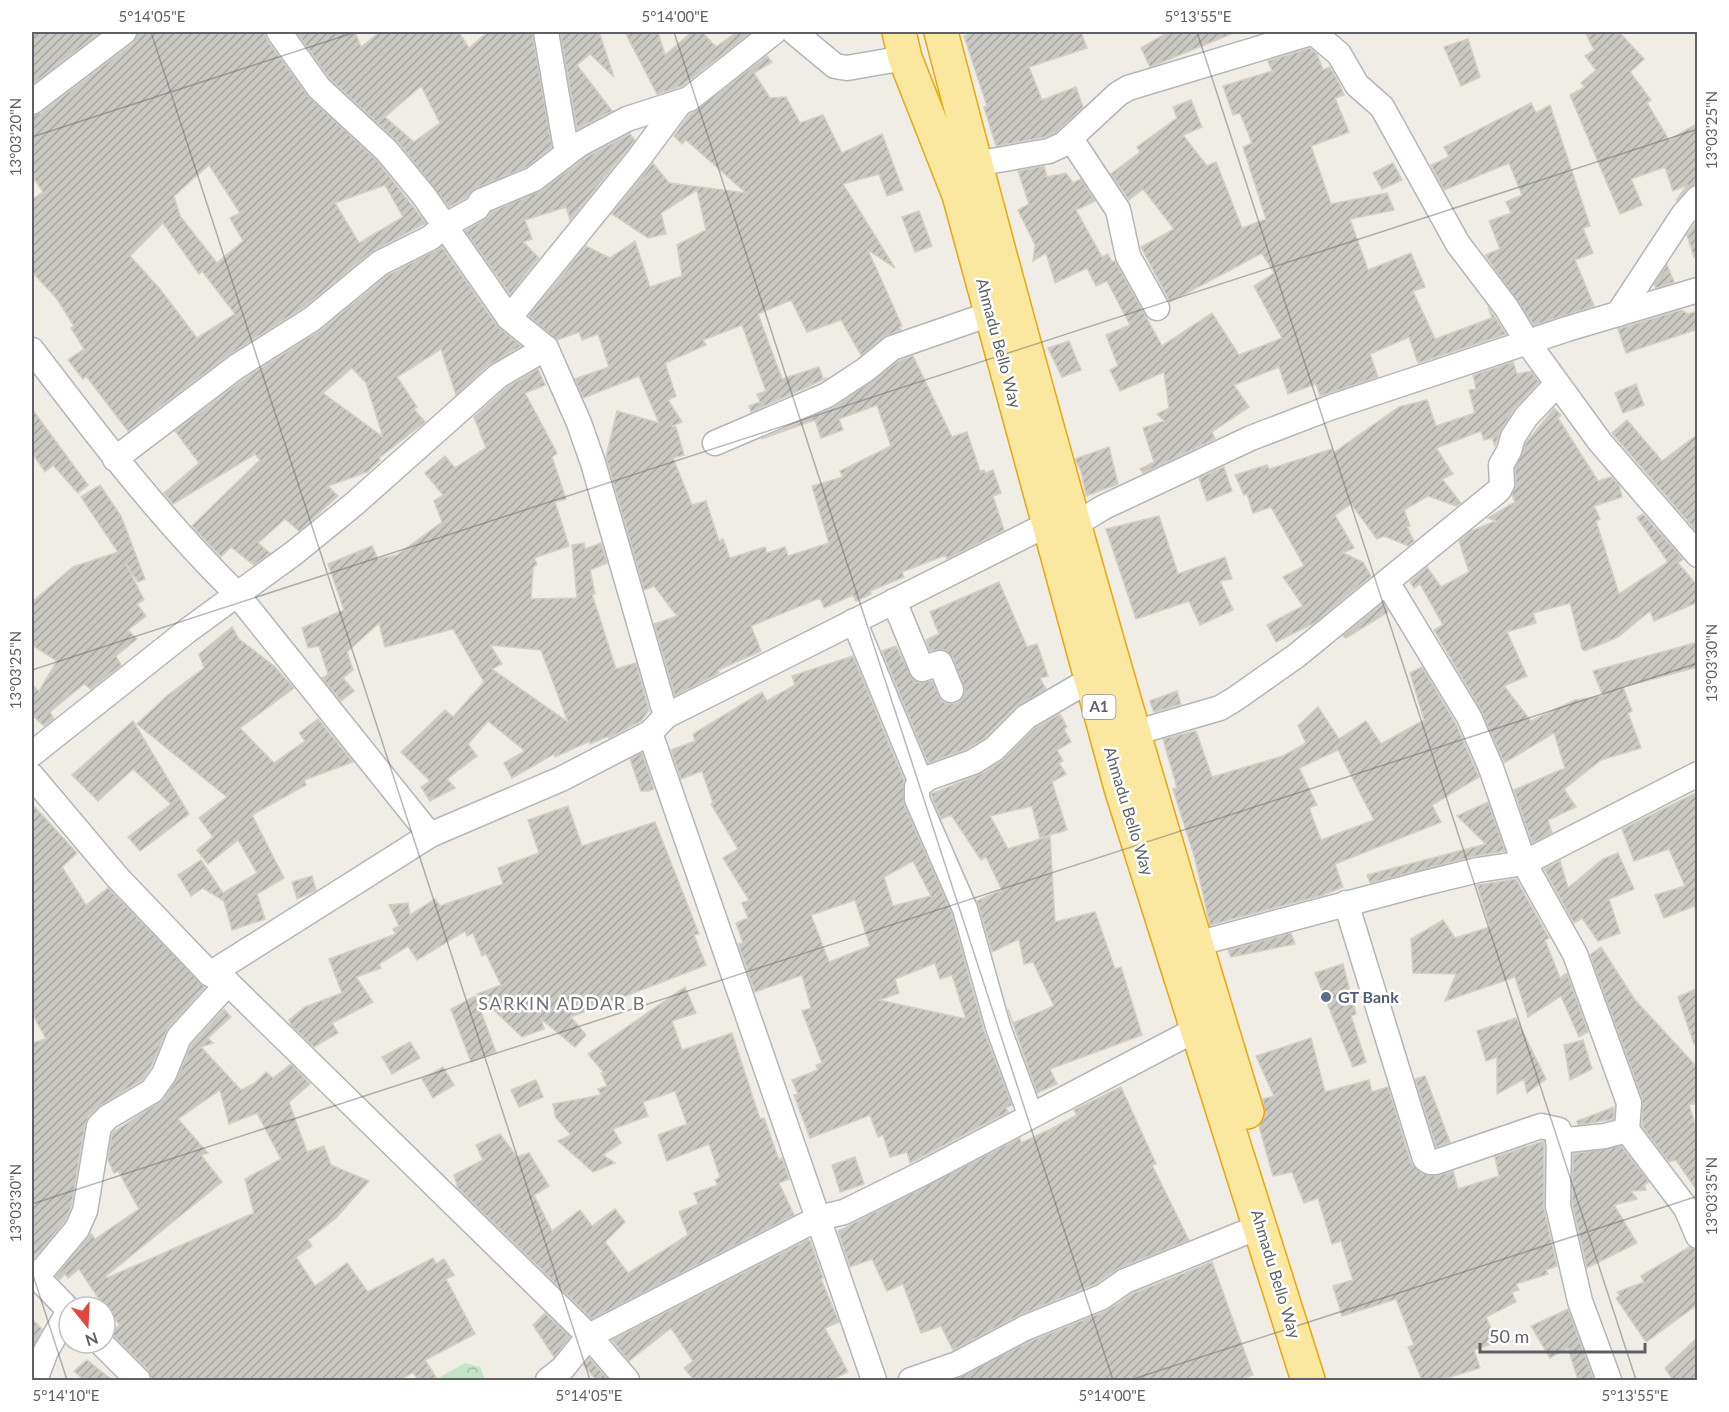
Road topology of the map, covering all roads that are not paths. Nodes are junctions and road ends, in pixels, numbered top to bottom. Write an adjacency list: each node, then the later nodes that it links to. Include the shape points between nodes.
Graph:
1 (124, 32): 9 (street)
2 (279, 32): 15 (street, via 319,88 387,151)
3 (546, 32): 12 (street, via 565,143)
4 (774, 32): 10 (street)
5 (794, 32): 8 (street, via 836,66 847,68)
6 (941, 32): 13 (highway, Ahmadu Bello Way / A1)
7 (1313, 32): 11 (street, via 1128,88); 21 (street, via 1339,54 1357,85 1382,107 1458,244)
8 (902, 45): 18 (highway, Ahmadu Bello Way / A1, via 959,195)
9 (32, 102)
10 (680, 103): 12 (street, via 627,119); 20 (street)
11 (1071, 139): 13 (street, via 1049,151); 17 (street, via 1119,210 1128,256)
12 (578, 145): 15 (street, via 534,179 481,201 477,208)
13 (975, 164): 27 (highway, Ahmadu Bello Way / A1)
14 (1698, 198): 19 (street)
15 (446, 225): 20 (street); 26 (street, via 430,238 380,263 312,319 236,367)
16 (1698, 290): 19 (street)
17 (1157, 308)
18 (990, 314): 25 (street, via 892,348 827,394); 27 (highway, Ahmadu Bello Way / A1)
19 (1618, 314): 21 (street)
20 (509, 318): 22 (street)
21 (1528, 343): 24 (street); 27 (street, via 1366,395 1251,438)
22 (546, 348): 30 (street, via 498,376 353,505); 35 (street, via 593,463)
23 (32, 350): 26 (street)
24 (1557, 384): 28 (street, via 1600,442); 29 (street, via 1513,437 1501,465 1499,490)
25 (715, 443)
26 (115, 459): 30 (street)
27 (1062, 524): 31 (street); 33 (highway, Ahmadu Bello Way / A1); 36 (highway, Ahmadu Bello Way / A1)
28 (1698, 555)
29 (1387, 582): 36 (street, via 1296,656 1220,708); 42 (street, via 1469,717)
30 (236, 593): 37 (street); 41 (street)
31 (894, 601): 32 (street); 34 (street, via 922,669 940,663)
32 (854, 621): 35 (street); 40 (street)
33 (1091, 679): 40 (street, via 1026,717 987,754); 46 (highway, Ahmadu Bello Way / A1)
34 (951, 690)
35 (658, 724): 41 (street, via 561,779); 50 (street)
36 (1134, 733): 44 (highway, Ahmadu Bello Way / A1)
37 (32, 754)
38 (1698, 774): 42 (street)
39 (32, 776): 45 (street, via 118,878)
40 (921, 783): 47 (street, via 917,799 965,909 998,1027)
41 (430, 835): 45 (street)
42 (1524, 863): 43 (street, via 1470,872); 48 (street, via 1575,954 1629,1103)
43 (1346, 903): 44 (street); 49 (street, via 1425,1159 1436,1162 1541,1126 1559,1130)
44 (1196, 944): 65 (highway, Ahmadu Bello Way / A1)
45 (219, 978): 53 (street, via 179,1037 164,1074 152,1091 99,1126 85,1211 77,1229); 56 (street)
46 (1197, 1029): 47 (street); 51 (highway, Ahmadu Bello Way / A1)
47 (1030, 1114): 50 (street, via 844,1212)
48 (1627, 1130): 49 (street); 52 (street, via 1686,1208)
49 (1558, 1141): 66 (street, via 1558,1206 1565,1240 1580,1301)
50 (819, 1218): 56 (street); 62 (street)
51 (1260, 1226): 63 (street, via 1125,1281 1102,1297 1025,1328 957,1364); 64 (highway, Ahmadu Bello Way / A1)
52 (1698, 1236)
53 (34, 1275): 54 (street)
54 (57, 1299)
55 (57, 1332): 58 (street)
56 (589, 1336): 60 (street); 61 (street)
57 (113, 1355): 59 (street)
58 (35, 1380)
59 (138, 1380)
60 (548, 1380)
61 (627, 1380)
62 (874, 1380)
63 (910, 1380)
64 (1308, 1380)
65 (1330, 1380)
66 (1609, 1380)

